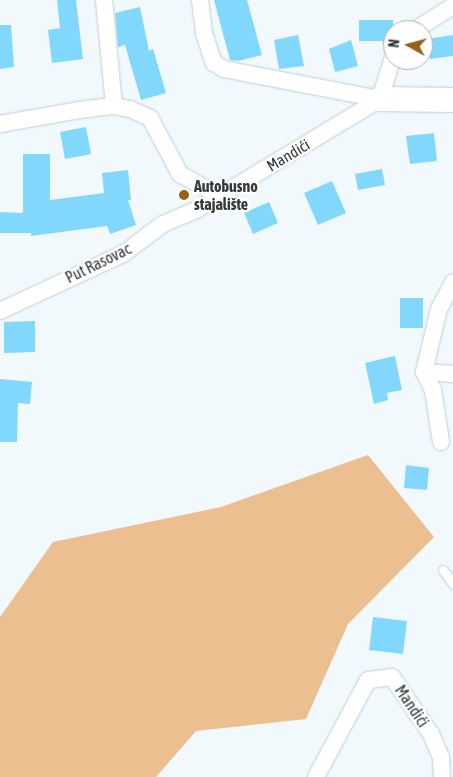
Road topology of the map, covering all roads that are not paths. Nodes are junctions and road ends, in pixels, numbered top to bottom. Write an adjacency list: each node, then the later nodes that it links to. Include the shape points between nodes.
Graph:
1 (104, 0): 8 (street)
2 (200, 0): 6 (street, via 204,33 214,63 224,70)
3 (453, 6): 4 (street)
4 (431, 20)
5 (389, 70): 6 (street)
6 (380, 99): 7 (street); 10 (street, Mandići)
7 (453, 100)
8 (114, 106): 9 (street); 10 (street, via 150,118 180,174)
9 (0, 124)
10 (220, 196): 12 (street, Put Rasovac, via 163,224 123,254)
11 (453, 283): 13 (street, via 438,308)
12 (0, 311)
13 (424, 372): 14 (street); 15 (street, via 433,390)
14 (453, 374)
15 (441, 442)
16 (443, 570): 17 (lane)
17 (453, 584)
18 (316, 777): 19 (street, Mandići, via 368,680 392,677 431,734 441,758)
19 (442, 777)

